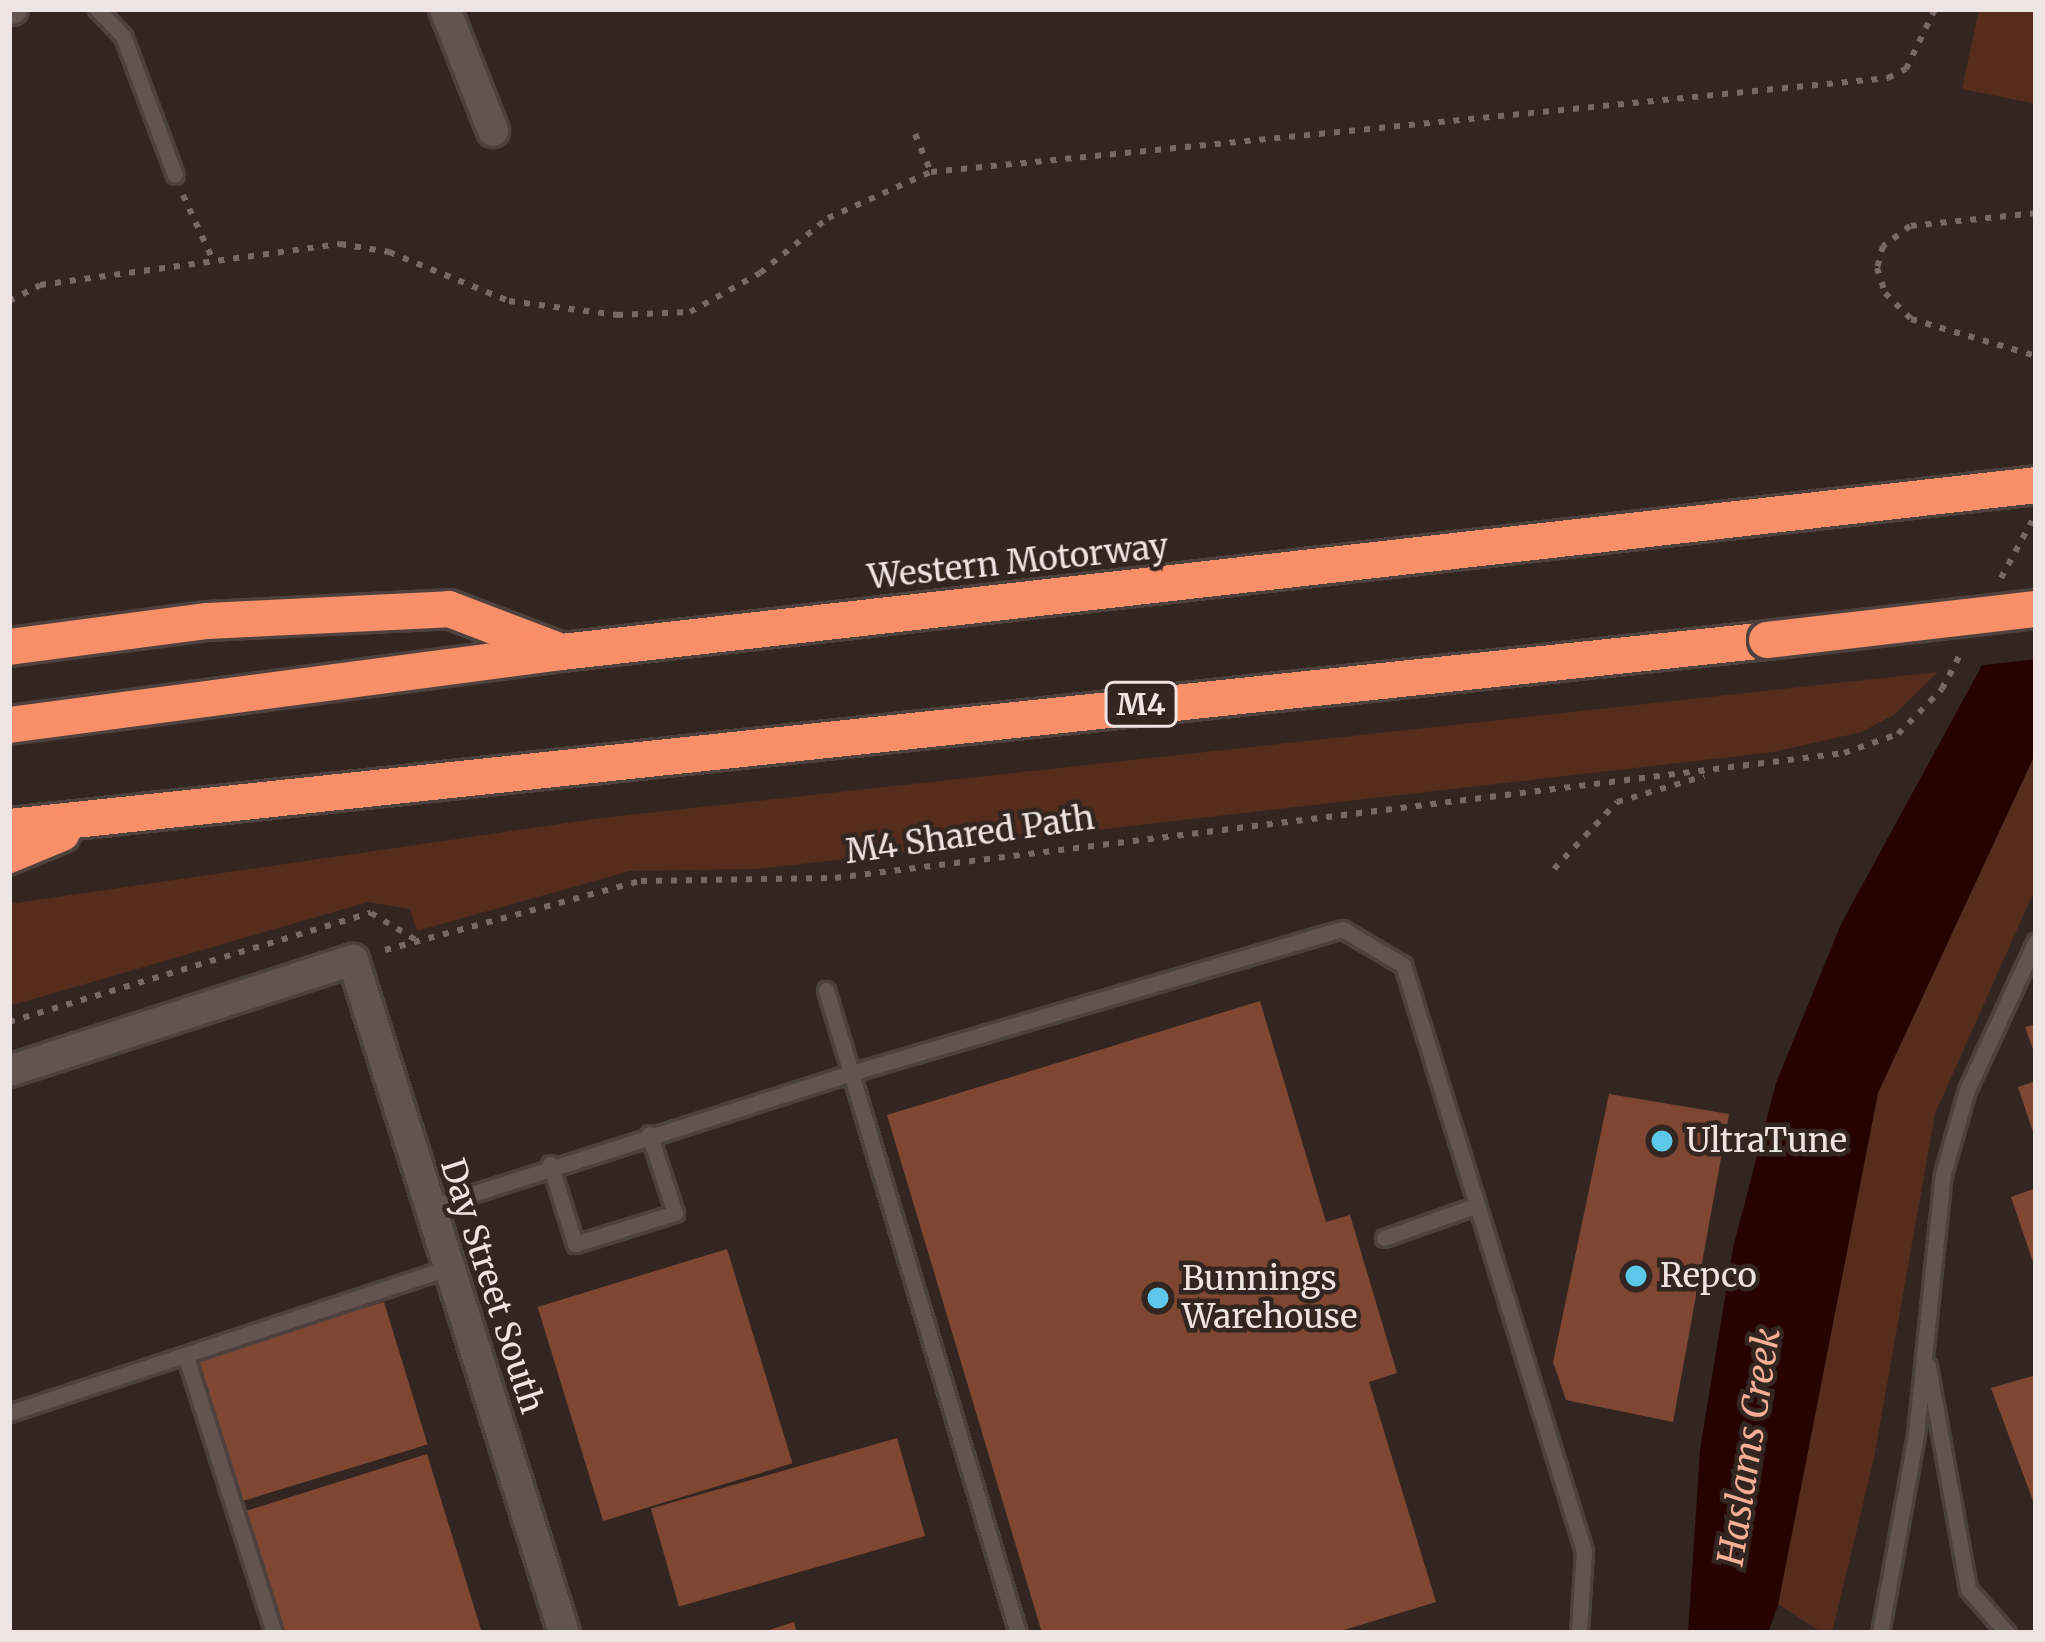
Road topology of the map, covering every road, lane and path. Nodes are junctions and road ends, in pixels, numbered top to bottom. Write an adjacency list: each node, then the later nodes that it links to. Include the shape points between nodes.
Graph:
1 (97, 9): 7 (lane, via 123,36)
2 (446, 9): 4 (street)
3 (1934, 9): 6 (path, via 1906,69 1888,78)
4 (493, 131)
5 (915, 134): 6 (path)
6 (931, 172): 10 (path, via 827,218 760,273 690,313 617,315 509,301 389,251 340,244)
7 (175, 175)
8 (190, 210): 10 (path)
9 (2036, 213): 12 (path, via 1910,226 1883,246 1877,268 1885,292 1911,319)
10 (211, 256): 11 (path, via 40,285)
11 (9, 302)
12 (2036, 356)
13 (2036, 485): 16 (highway, Western Motorway)
14 (2036, 609): 20 (highway, M4, bridge)
15 (9, 647): 16 (highway, via 207,621 449,609)
16 (562, 652): 18 (highway, Western Motorway)
17 (1942, 689): 19 (path, M4 Shared Path, via 1898,734 1844,753)
18 (9, 725)
19 (1719, 771): 23 (path, via 1617,802); 26 (path, M4 Shared Path, via 835,878 641,880 416,940 370,913)
20 (104, 815): 21 (highway, M4); 22 (highway)
21 (9, 827)
22 (9, 855)
23 (1554, 869)
24 (2036, 941): 35 (lane, via 1953,1132)
25 (826, 990): 28 (lane)
26 (9, 1022)
27 (9, 1071): 32 (street, Day Street South, via 353,960)
28 (851, 1073): 29 (lane); 31 (lane, via 1342,929 1403,965); 40 (lane)
29 (649, 1134): 30 (lane); 30 (lane, via 675,1214 575,1244)
30 (550, 1164): 32 (lane)
31 (1477, 1205): 33 (lane); 41 (lane, via 1584,1551)
32 (428, 1208): 34 (street, Day Street South)
33 (1384, 1238)
34 (448, 1268): 36 (lane); 39 (street, Day Street South)
35 (1924, 1340): 42 (lane, via 1916,1435); 43 (lane, via 1968,1589)
36 (186, 1357): 37 (lane); 38 (lane)
37 (9, 1413)
38 (274, 1633)
39 (564, 1633)
40 (1018, 1633)
41 (1579, 1633)
42 (1880, 1633)
43 (2007, 1633)

